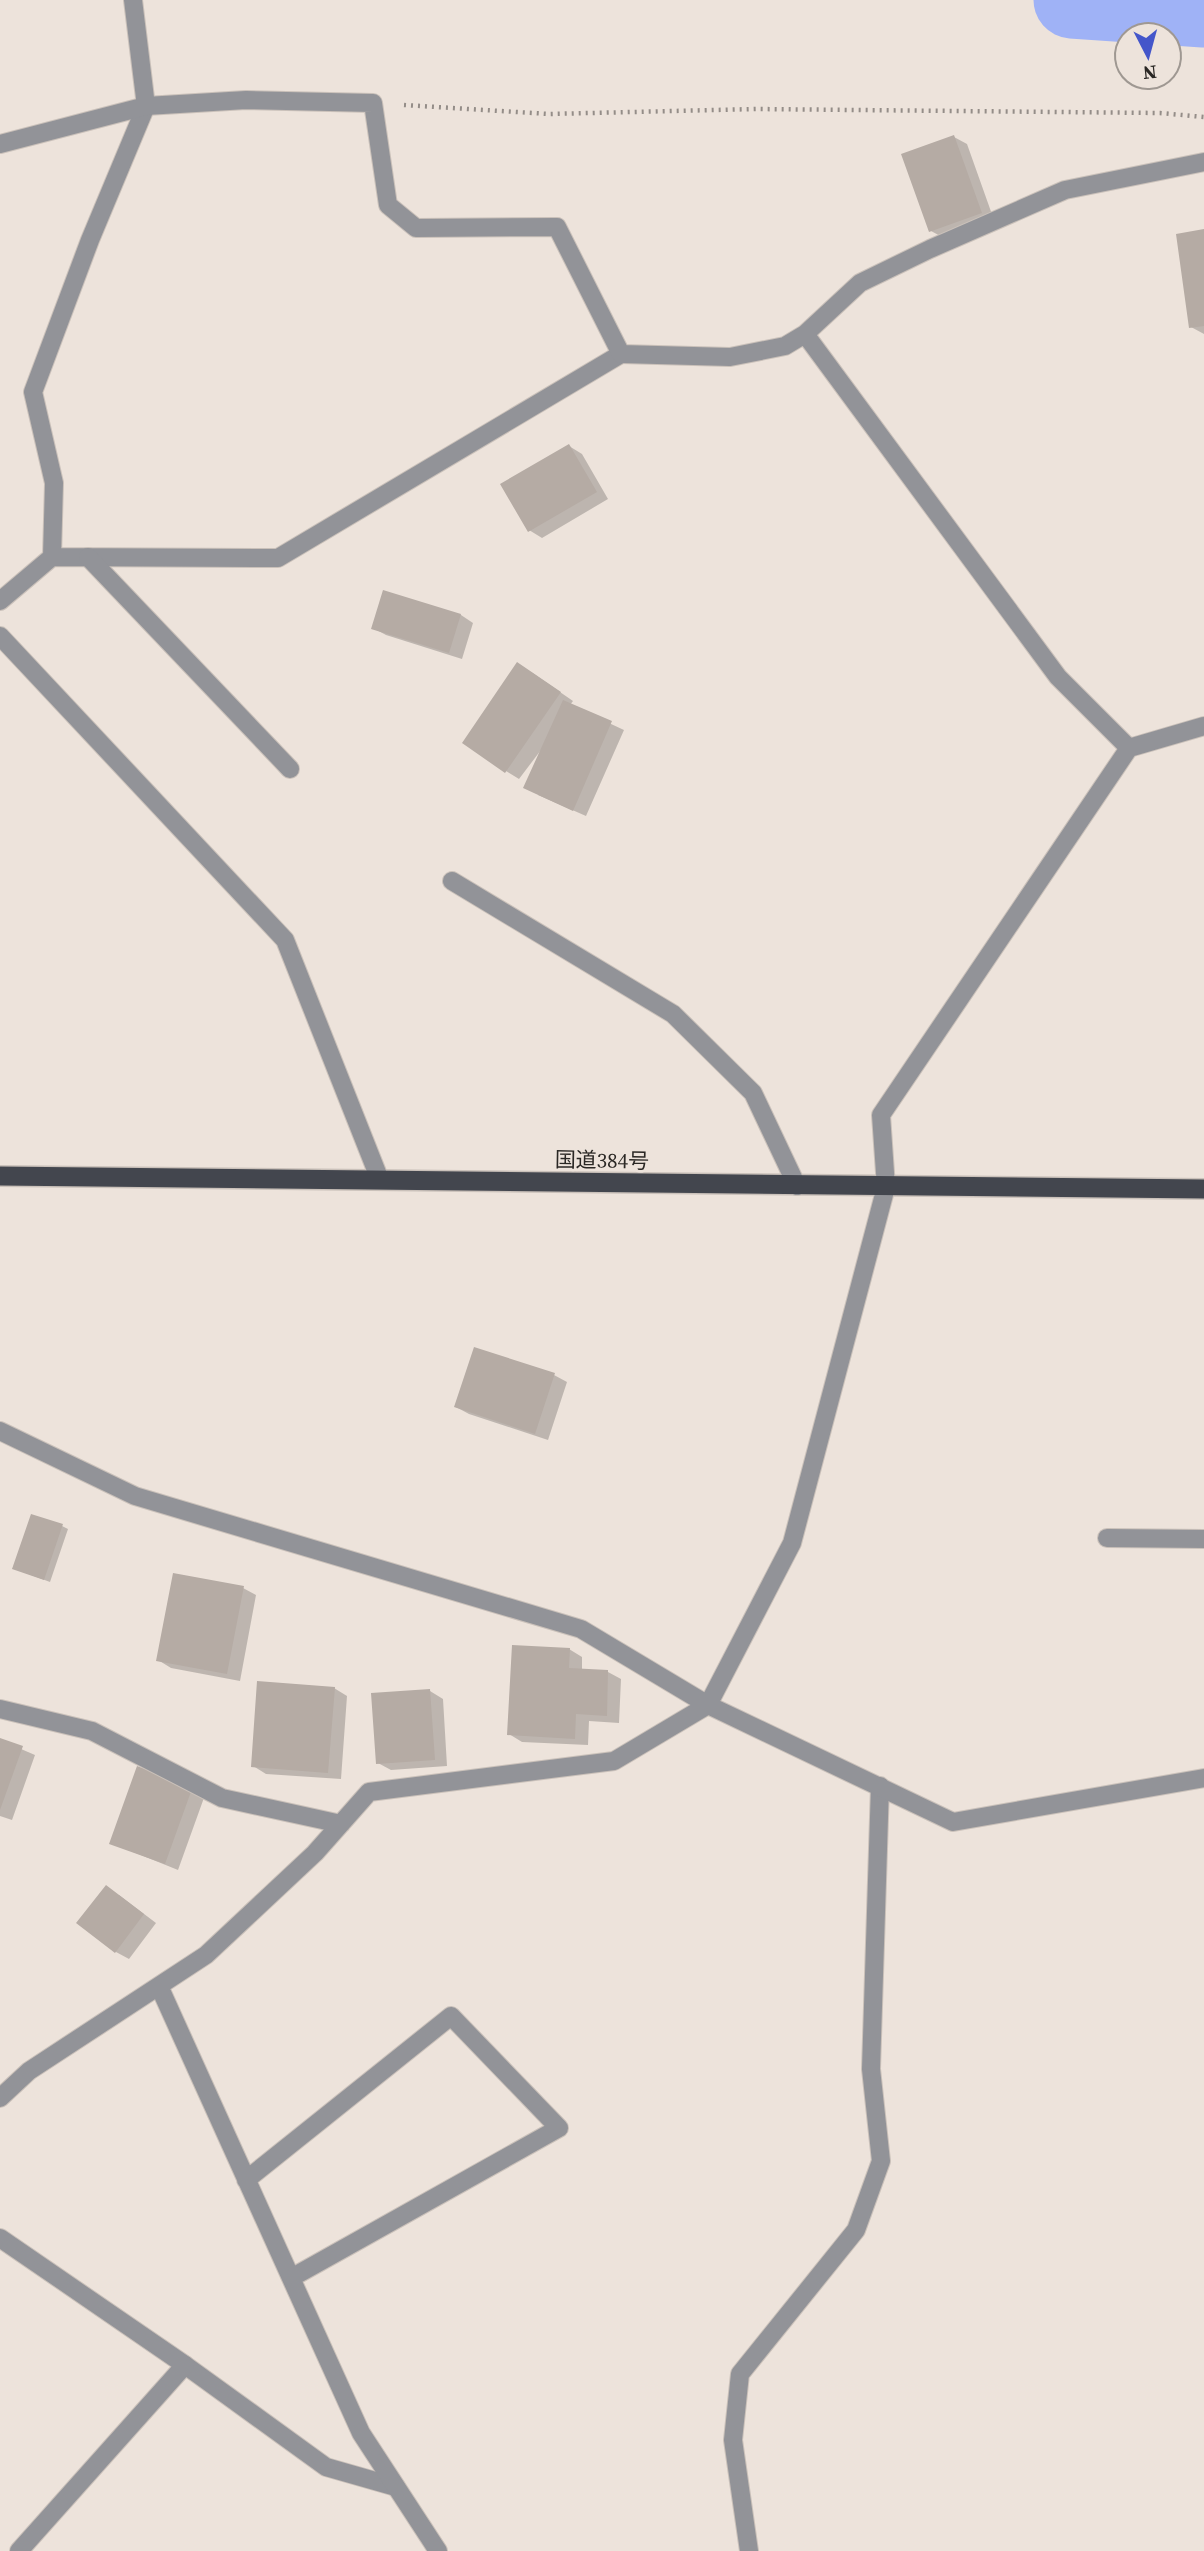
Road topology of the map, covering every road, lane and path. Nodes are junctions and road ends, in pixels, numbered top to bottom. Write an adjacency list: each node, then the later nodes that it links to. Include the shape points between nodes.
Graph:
1 (133, 0): 3 (street)
2 (373, 103): 3 (street, via 246,100); 4 (path, via 548,114 756,109); 8 (street, via 388,205 416,228 557,227)
3 (146, 106): 5 (street); 9 (street, via 33,392 54,484)
4 (1204, 117)
5 (0, 144)
6 (1204, 162): 7 (street, via 1053,195 859,282)
7 (805, 334): 8 (street, via 785,346 730,357); 14 (street, via 1058,677)
8 (621, 354): 10 (street, via 278,558)
9 (52, 557): 10 (street); 11 (street)
10 (88, 557): 15 (street)
11 (0, 601)
12 (0, 636): 18 (street, via 285,940)
13 (1204, 726): 14 (street)
14 (1129, 748): 20 (street, via 881,1115)
15 (290, 769)
16 (452, 881): 19 (street, via 673,1014 753,1093)
17 (0, 1176): 18 (highway, 国道384号)
18 (380, 1180): 19 (highway, 国道384号)
19 (797, 1186): 20 (highway, 国道384号)
20 (886, 1187): 21 (highway, 国道384号); 25 (street, via 792,1543)
21 (1204, 1189)
22 (0, 1431): 25 (street, via 135,1496 581,1629)
23 (1107, 1538): 24 (street)
24 (1204, 1539)
25 (708, 1705): 28 (street); 29 (street, via 614,1762 369,1792)
26 (0, 1709): 29 (street, via 92,1731 222,1798)
27 (1204, 1778): 28 (street, via 953,1822)
28 (880, 1786): 39 (street, via 871,2069 881,2161 856,2230 740,2374 733,2440)
29 (341, 1824): 30 (street, via 206,1955)
30 (159, 1986): 31 (street, via 29,2071); 32 (street)
31 (0, 2098)
32 (246, 2180): 34 (street); 34 (street, via 451,2015 559,2127)
33 (0, 2238): 35 (street)
34 (291, 2278): 36 (street, via 361,2434)
35 (185, 2365): 36 (street, via 326,2467); 37 (street)
36 (396, 2487): 38 (street)
37 (19, 2551)
38 (438, 2551)
39 (749, 2551)

